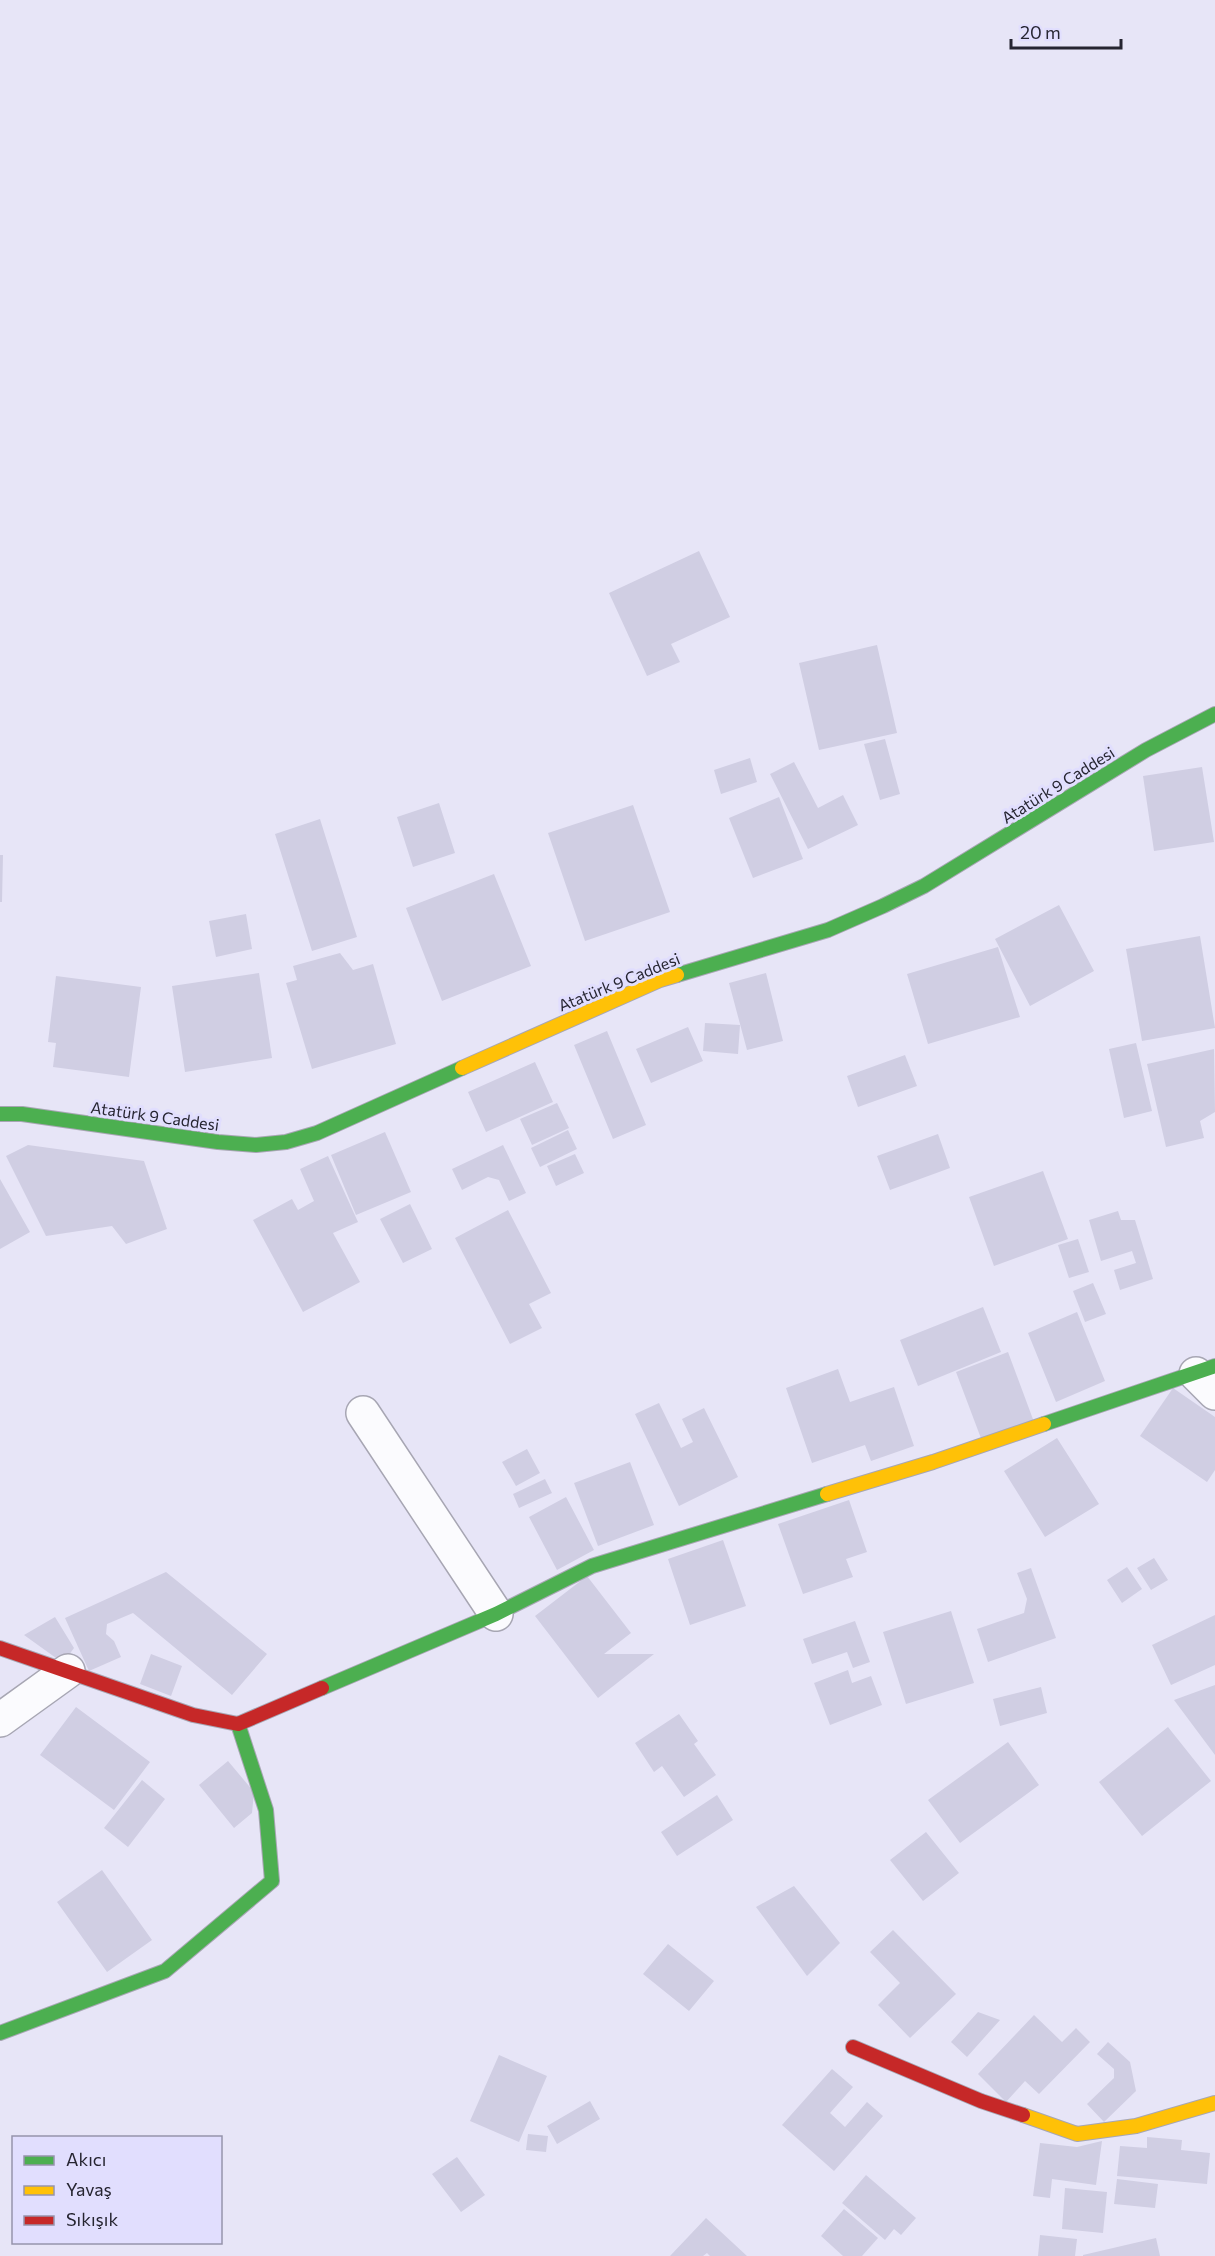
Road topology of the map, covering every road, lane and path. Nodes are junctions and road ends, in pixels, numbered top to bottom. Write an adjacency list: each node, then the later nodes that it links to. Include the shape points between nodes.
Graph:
1 (1215, 714): 2 (street, Atatürk 9 Caddesi, via 1146,750 924,886 893,901 828,930 660,980 317,1133 286,1142 228,1143)
2 (0, 1114)
3 (1209, 1378): 5 (street, via 592,1566)
4 (363, 1413): 5 (street)
5 (496, 1614): 9 (street)
6 (0, 1648): 7 (street)
7 (68, 1671): 8 (street); 9 (street, via 193,1714)
8 (0, 1720)
9 (238, 1724): 10 (street, via 267,1810 272,1881 165,1971)
10 (0, 2033)
11 (853, 2047): 12 (street, via 981,2101 1077,2134 1136,2126)
12 (1215, 2103)

